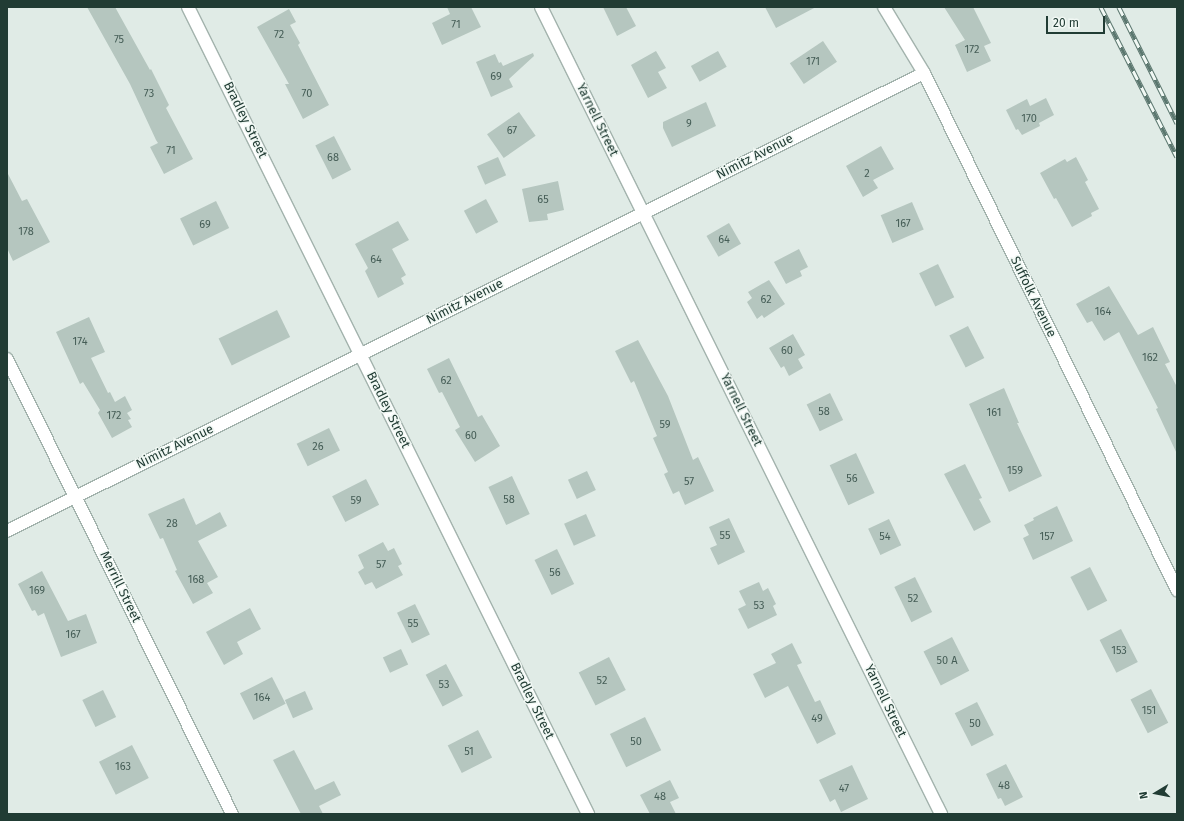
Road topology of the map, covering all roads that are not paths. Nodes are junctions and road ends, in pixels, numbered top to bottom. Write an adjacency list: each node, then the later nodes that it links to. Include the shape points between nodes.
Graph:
1 (188, 7): 6 (street, Bradley Street)
2 (541, 7): 5 (street, Yarnell Street)
3 (884, 7): 4 (street, Suffolk Avenue)
4 (924, 73): 5 (street, Nimitz Avenue); 10 (street, Suffolk Avenue)
5 (643, 213): 6 (street, Nimitz Avenue); 13 (street, Yarnell Street)
6 (361, 355): 8 (street, Nimitz Avenue); 12 (street, Bradley Street)
7 (7, 359): 8 (street, Merrill Street)
8 (75, 497): 9 (street, Nimitz Avenue); 11 (street, Merrill Street)
9 (7, 531)
10 (1177, 590)
11 (232, 814)
12 (588, 814)
13 (942, 814)

